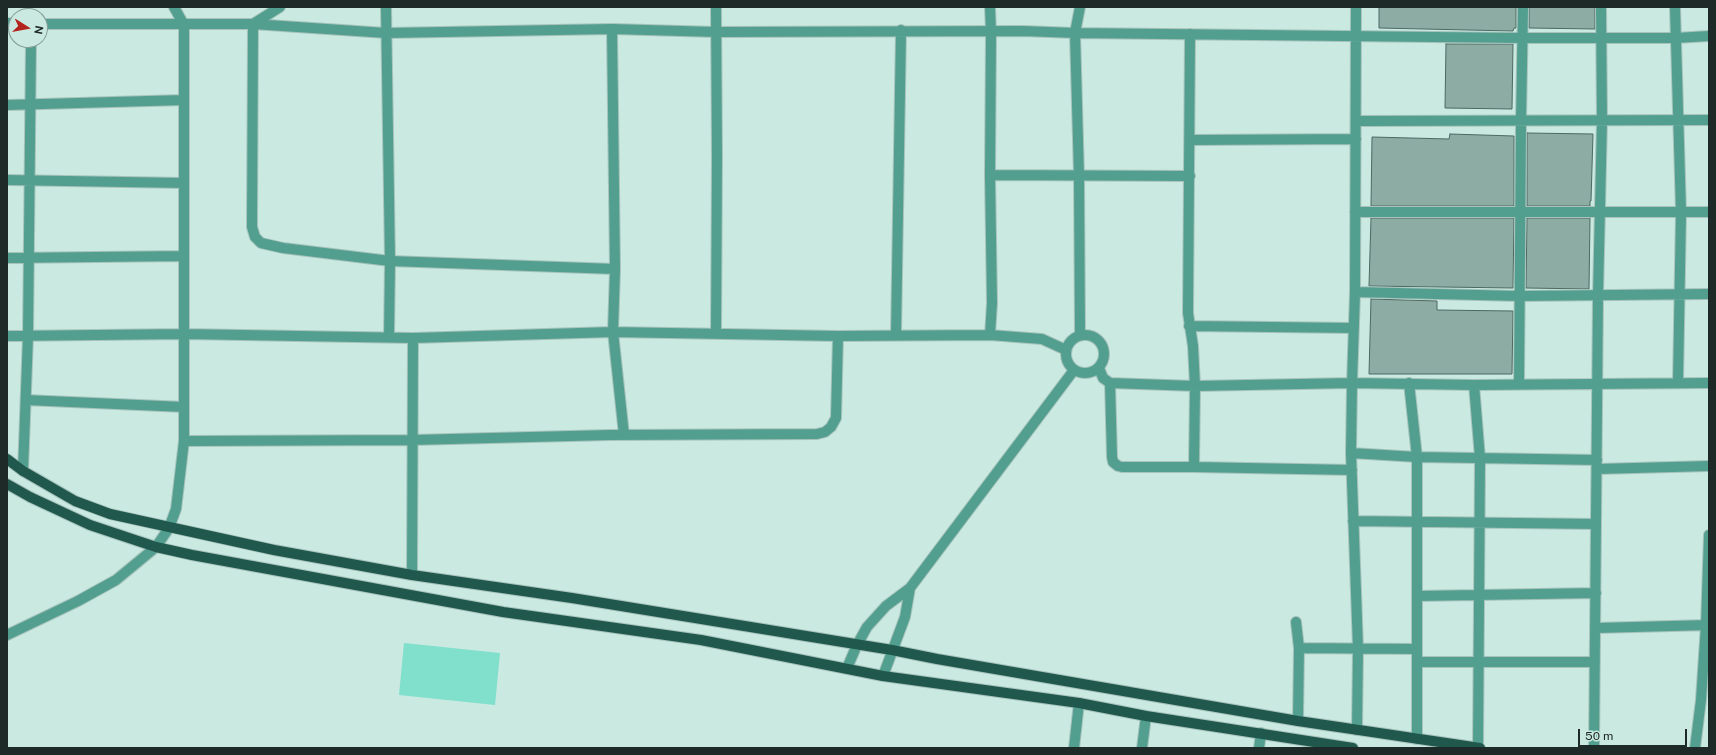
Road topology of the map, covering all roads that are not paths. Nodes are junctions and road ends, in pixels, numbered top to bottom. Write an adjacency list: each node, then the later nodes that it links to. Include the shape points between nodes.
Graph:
1 (174, 7): 13 (street)
2 (280, 7): 12 (street)
3 (386, 7): 18 (street)
4 (716, 7): 16 (street)
5 (990, 7): 17 (street)
6 (1080, 7): 19 (street)
7 (1356, 7): 21 (street)
8 (1523, 7): 23 (street)
9 (1601, 7): 24 (street)
10 (1675, 7): 25 (street)
11 (48, 24): 13 (street)
12 (253, 24): 13 (street); 18 (street); 51 (street, via 252,228 255,237 261,242 282,248)
13 (184, 25): 27 (street)
14 (612, 29): 16 (street); 18 (street); 52 (street)
15 (901, 30): 16 (street); 17 (street); 68 (street)
16 (716, 32): 62 (street)
17 (991, 32): 19 (street); 37 (street)
18 (386, 33): 51 (street)
19 (1075, 33): 20 (street); 38 (street)
20 (1190, 34): 21 (street); 35 (street)
21 (1357, 35): 23 (street); 33 (street)
22 (1709, 36): 25 (street)
23 (1523, 38): 24 (street); 34 (street)
24 (1602, 38): 25 (street); 30 (street)
25 (1676, 38): 31 (street)
26 (31, 48): 29 (street)
27 (184, 100): 29 (street); 42 (street)
28 (7, 105): 29 (street)
29 (31, 105): 41 (street)
30 (1602, 120): 31 (street); 34 (street); 47 (street)
31 (1679, 120): 32 (street); 44 (street)
32 (1709, 120)
33 (1356, 121): 34 (street); 36 (street)
34 (1520, 121): 46 (street)
35 (1190, 140): 36 (street); 39 (street)
36 (1356, 140): 43 (street)
37 (990, 175): 38 (street); 63 (street)
38 (1080, 176): 39 (street); 64 (street)
39 (1190, 176): 58 (street)
40 (7, 180): 41 (street)
41 (30, 180): 42 (street); 50 (street)
42 (184, 183): 48 (street)
43 (1355, 212): 46 (street); 53 (street)
44 (1681, 212): 45 (street); 47 (street); 54 (street)
45 (1709, 212)
46 (1520, 213): 47 (street); 57 (street)
47 (1599, 213): 56 (street)
48 (184, 256): 50 (street); 61 (street)
49 (7, 258): 50 (street)
50 (29, 258): 66 (street)
51 (390, 261): 52 (street); 69 (street)
52 (615, 269): 60 (street)
53 (1355, 292): 57 (street); 59 (street)
54 (1681, 293): 55 (street); 56 (street); 74 (street)
55 (1709, 294)
56 (1598, 295): 57 (street); 77 (street)
57 (1519, 296): 80 (street)
58 (1189, 326): 59 (street); 82 (street)
59 (1354, 328): 76 (street)
60 (613, 332): 62 (street); 70 (street); 85 (street)
61 (184, 334): 66 (street); 69 (street); 84 (street)
62 (716, 334): 67 (street)
63 (990, 335): 68 (street); 71 (street, via 1042,339)
64 (1080, 335): 71 (street, via 1071,340); 72 (street, via 1090,335 1099,340 1104,349 1104,359)
65 (7, 336): 66 (street)
66 (28, 336): 83 (street)
67 (838, 336): 68 (street); 85 (street, via 836,418 825,432)
68 (896, 336)
69 (389, 337): 70 (street)
70 (413, 338): 86 (street)
71 (1066, 350): 73 (street, via 1069,365)
72 (1099, 368): 73 (street, via 1092,373 1082,374); 75 (street, via 1103,378)
73 (1074, 370): 106 (street)
74 (1678, 382): 77 (street); 78 (street)
75 (1110, 383): 82 (street); 93 (street, via 1113,462 1122,467)
76 (1352, 383): 79 (street); 82 (street); 88 (street)
77 (1598, 383): 80 (street); 92 (street)
78 (1709, 383)
79 (1409, 384): 81 (street); 89 (street)
80 (1519, 384): 81 (street)
81 (1474, 385): 90 (street)
82 (1195, 386): 93 (street)
83 (26, 400): 84 (street); 96 (street)
84 (184, 407): 87 (street)
85 (624, 435): 86 (street)
86 (412, 440): 87 (street); 105 (street)
87 (184, 441): 102 (street, via 176,509)
88 (1351, 454): 89 (street); 95 (street)
89 (1417, 457): 90 (street); 99 (street)
90 (1480, 458): 92 (street); 100 (street)
91 (7, 459): 96 (main road)
92 (1597, 465): 94 (street); 101 (street)
93 (1194, 466): 95 (street)
94 (1709, 466)
95 (1352, 470): 98 (street)
96 (23, 471): 102 (main road, via 75,501 110,514)
97 (7, 484): 104 (main road, via 90,525)
98 (1353, 521): 99 (street); 116 (street)
99 (1417, 522): 100 (street); 109 (street)
100 (1480, 523): 101 (street); 108 (street)
101 (1596, 524): 107 (street)
102 (169, 528): 104 (street); 105 (main road)
103 (1709, 535): 111 (street)
104 (156, 547): 113 (street, via 116,580 78,602); 122 (main road, via 503,612 701,640)
105 (412, 575): 114 (main road, via 572,598)
106 (910, 588): 114 (street, via 886,606 867,628); 118 (street, via 905,617)
107 (1596, 593): 108 (street); 112 (street)
108 (1479, 595): 109 (street); 120 (street)
109 (1417, 596): 117 (street)
110 (1296, 622): 115 (street)
111 (1708, 625): 112 (street); 136 (street)
112 (1596, 628): 121 (street)
113 (7, 635)
114 (857, 645): 118 (main road); 122 (street)
115 (1299, 648): 116 (street); 126 (street)
116 (1358, 648): 117 (street); 127 (street)
117 (1417, 649): 119 (street)
118 (892, 650): 123 (street); 126 (main road)
119 (1417, 662): 120 (street); 129 (street)
120 (1479, 662): 121 (street); 134 (street)
121 (1595, 662): 135 (street)
122 (847, 668): 123 (main road)
123 (883, 676): 124 (main road)
124 (1079, 703): 125 (main road); 130 (street)
125 (1146, 716): 128 (main road); 131 (street)
126 (1298, 721): 127 (main road)
127 (1358, 730): 129 (main road)
128 (1261, 733): 132 (street); 133 (main road)
129 (1417, 739): 134 (main road)
130 (1074, 748)
131 (1142, 748)
132 (1259, 748)
133 (1353, 748)
134 (1479, 748)
135 (1594, 748)
136 (1695, 748)

